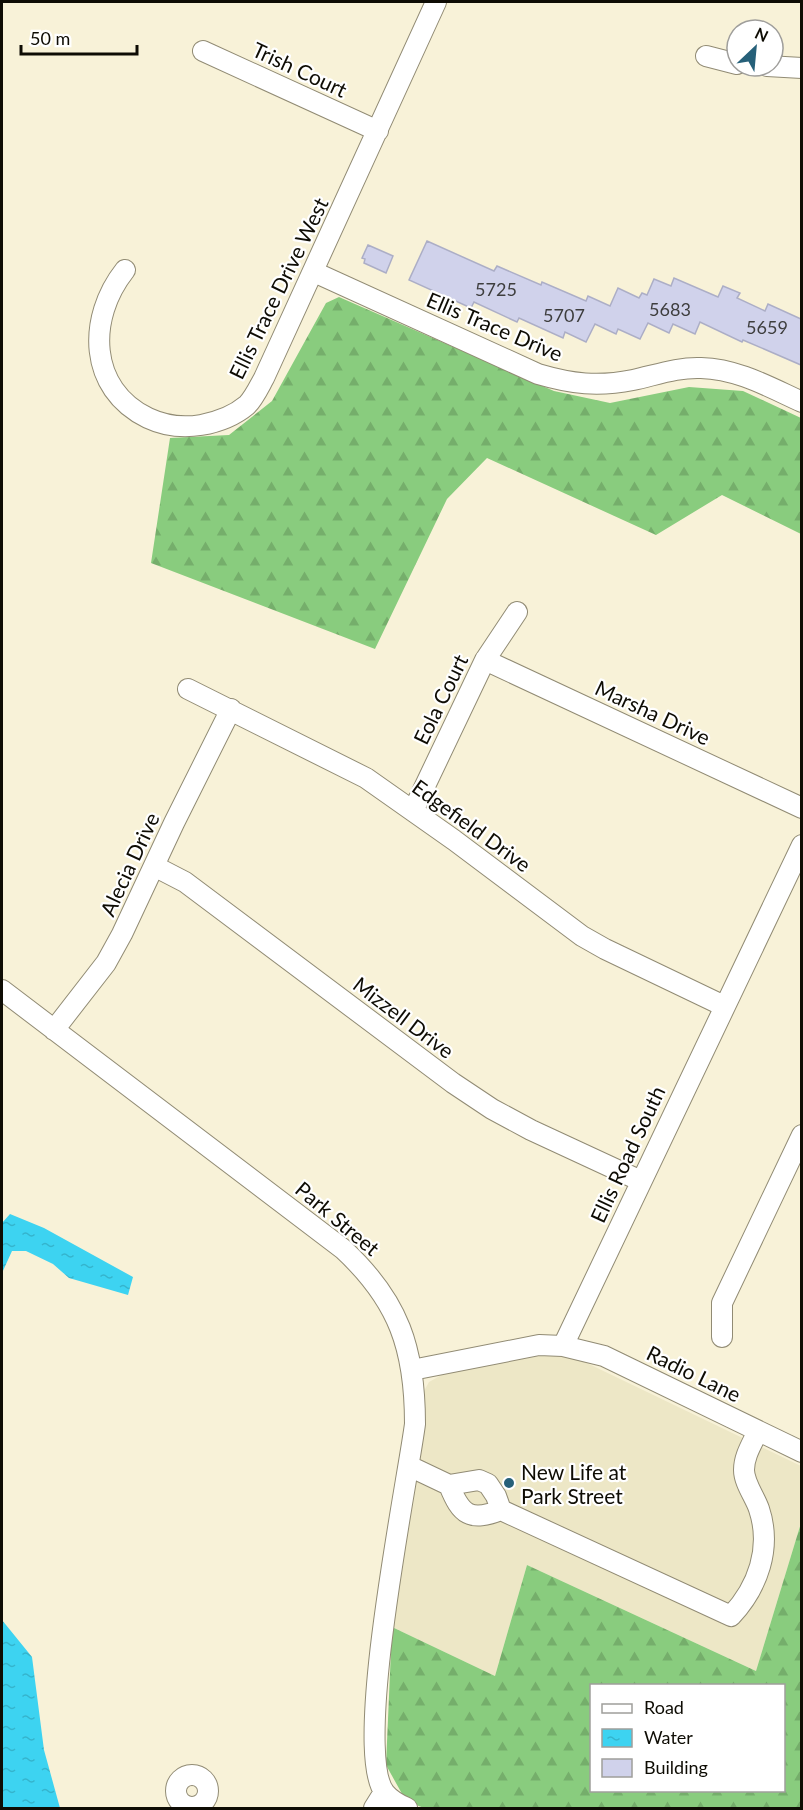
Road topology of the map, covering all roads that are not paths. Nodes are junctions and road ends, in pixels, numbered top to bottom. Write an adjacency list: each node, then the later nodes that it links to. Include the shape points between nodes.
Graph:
1 (436, 2): 7 (street, Ellis Trace Drive West)
2 (203, 51): 7 (street, Trish Court)
3 (706, 56): 4 (street)
4 (725, 61)
5 (785, 67): 6 (street)
6 (801, 68)
7 (378, 131): 9 (street, Ellis Trace Drive West)
8 (125, 270): 9 (street, Ellis Trace Drive West, via 103,307 99,329 102,366 120,398 137,412 180,427 214,423 248,404)
9 (314, 272): 10 (street, Ellis Trace Drive, via 538,374 564,382 607,384 670,370 701,368 747,377)
10 (801, 402)
11 (517, 612): 12 (street, Eola Court)
12 (485, 660): 15 (street, Marsha Drive); 16 (street, Eola Court)
13 (188, 689): 14 (street, Edgefield Drive)
14 (231, 710): 16 (street, Edgefield Drive, via 366,778); 18 (street, Alecia Drive)
15 (801, 808)
16 (413, 810): 20 (street, Edgefield Drive, via 582,936)
17 (801, 845): 20 (street, Ellis Road South)
18 (154, 866): 21 (street, Alecia Drive, via 106,963); 23 (street, Mizzell Drive, via 185,882 492,1109)
19 (2, 990): 21 (street, Park Street)
20 (724, 1006): 23 (street, Ellis Road South)
21 (54, 1030): 26 (street, Park Street, via 343,1249 380,1288 392,1308)
22 (801, 1135): 24 (street, via 722,1303)
23 (641, 1181): 25 (street, Ellis Road South)
24 (722, 1337)
25 (563, 1346): 26 (street, via 539,1345); 27 (street, Radio Lane, via 604,1356)
26 (412, 1370): 29 (street, Park Street, via 415,1424)
27 (758, 1431): 28 (street, Radio Lane); 31 (street, via 745,1460 744,1474 760,1509 766,1543 761,1566 742,1604 731,1616)
28 (801, 1452)
29 (409, 1466): 30 (street); 32 (street, Park Street, via 376,1685 375,1765)
30 (448, 1485): 31 (street, via 479,1480 488,1485); 31 (street, via 462,1511 485,1516)
31 (501, 1510)
32 (379, 1800): 33 (street, Park Street)
33 (407, 1809)

